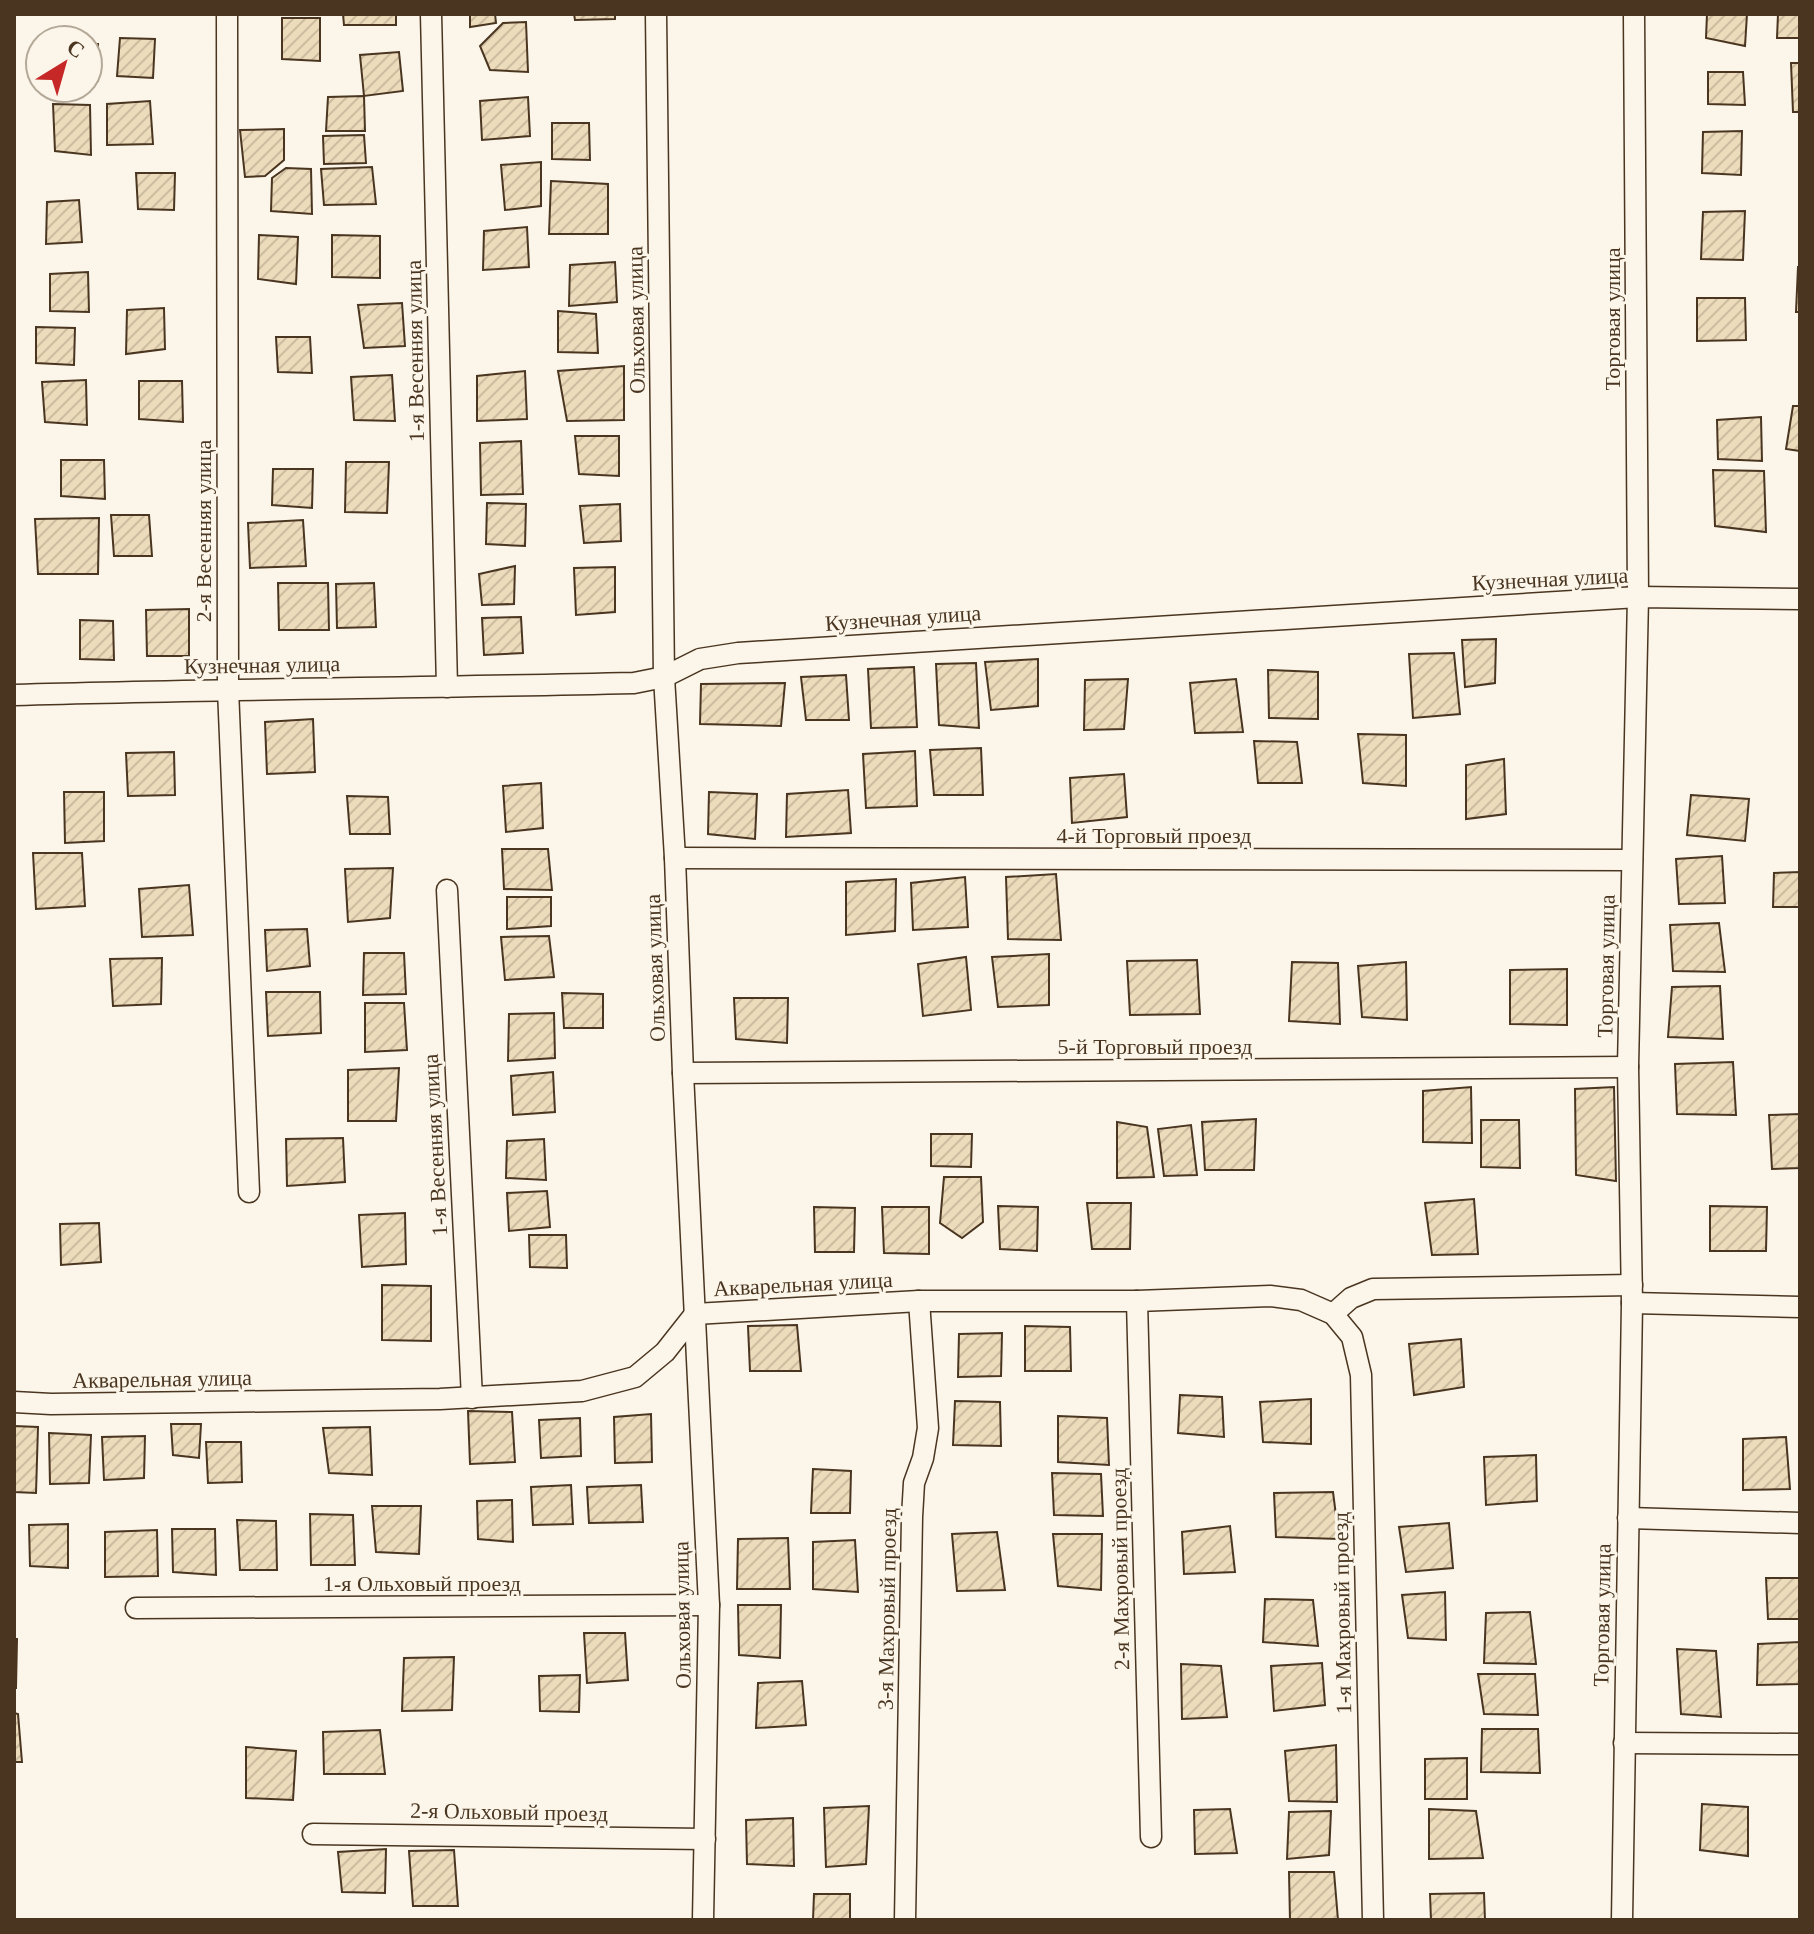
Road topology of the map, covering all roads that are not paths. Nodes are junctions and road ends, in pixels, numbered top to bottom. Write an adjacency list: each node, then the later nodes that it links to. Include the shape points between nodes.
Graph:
1 (227, 14): 9 (street, 2-я Весенняя улица)
2 (431, 14): 8 (street, 1-я Весенняя улица)
3 (656, 14): 7 (street, Ольховая улица)
4 (1634, 14): 5 (street, Торговая улица)
5 (1638, 597): 6 (street, Кузнечная улица); 7 (street, Кузнечная улица, via 738,653 700,659); 12 (street, Торговая улица)
6 (1800, 599)
7 (664, 677): 8 (street, Кузнечная улица, via 634,683); 11 (street, Ольховая улица)
8 (447, 687): 9 (street, Кузнечная улица)
9 (228, 689): 10 (street, Кузнечная улица); 16 (street, 2-я Весенняя улица)
10 (14, 695)
11 (675, 858): 12 (street, 4-й Торговый проезд); 15 (street, Ольховая улица)
12 (1632, 860): 14 (street, Торговая улица)
13 (447, 890): 23 (street, 1-я Весенняя улица)
14 (1628, 1067): 15 (street, 5-й Торговый проезд); 17 (street, Торговая улица)
15 (683, 1073): 21 (street, Ольховая улица)
16 (249, 1192)
17 (1632, 1294): 20 (street); 22 (street, via 1373,1289 1351,1298); 25 (street, Торговая улица)
18 (919, 1301): 19 (street, Акварельная улица); 21 (street, Акварельная улица); 35 (street, 3-я Махровый проезд, via 928,1428 914,1483 912,1517)
19 (1137, 1301): 22 (street, Акварельная улица, via 1270,1296 1301,1300); 32 (street, 2-я Махровый проезд)
20 (1800, 1307)
21 (695, 1314): 23 (street, Акварельная улица, via 665,1352 635,1377 582,1391); 27 (street, Ольховая улица)
22 (1333, 1314): 36 (street, 1-я Махровый проезд, via 1352,1337 1361,1375)
23 (472, 1398): 24 (street, Акварельная улица)
24 (14, 1402)
25 (1628, 1518): 26 (street); 29 (street, Торговая улица)
26 (1800, 1523)
27 (709, 1605): 28 (street, 1-я Ольховый проезд); 33 (street, Ольховая улица)
28 (136, 1608)
29 (1624, 1743): 30 (street); 37 (street, Торговая улица)
30 (1800, 1744)
31 (313, 1834): 33 (street, 2-я Ольховый проезд)
32 (1151, 1837)
33 (705, 1839): 34 (street, Ольховая улица)
34 (703, 1920)
35 (905, 1920)
36 (1373, 1920)
37 (1622, 1920)

